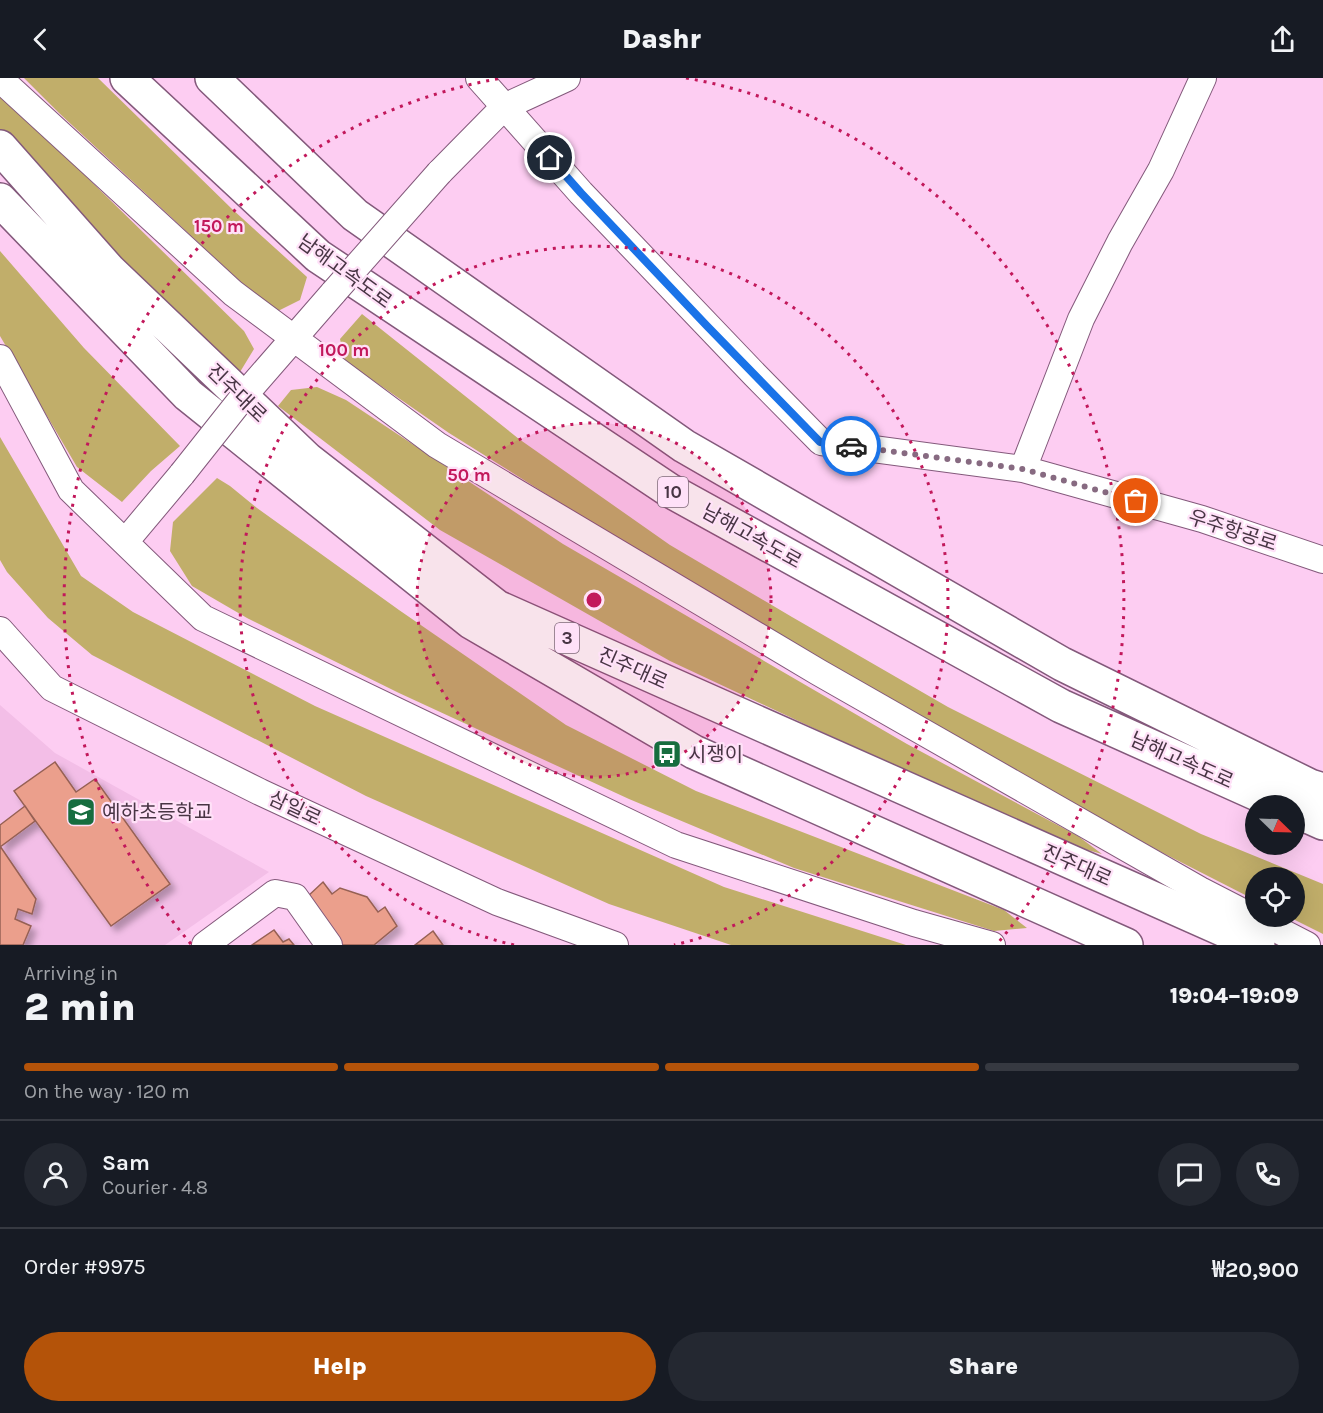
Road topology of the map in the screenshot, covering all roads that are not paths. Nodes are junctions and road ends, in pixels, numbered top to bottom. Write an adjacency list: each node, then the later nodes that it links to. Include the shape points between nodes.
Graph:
1 (127, 78): 17 (main road, 남해고속도로 / 10, via 318,256 669,490 1061,706)
2 (212, 78): 16 (main road, 남해고속도로 / 10, via 355,215 684,446 1062,664)
3 (479, 78): 7 (street, 우주항공로)
4 (567, 78): 7 (street)
5 (1203, 78): 12 (street, via 1161,170 1081,319)
6 (0, 79): 10 (street, via 233,293)
7 (504, 107): 10 (street, bridge, via 439,173); 12 (street, 우주항공로, via 820,442)
8 (0, 147): 25 (main road, 진주대로 / 3, via 109,270 307,459 497,607)
9 (0, 200): 24 (main road, 진주대로 / 3, via 188,395 471,622 694,752)
10 (294, 338): 13 (street, bridge); 26 (street, via 437,445 818,672 1200,890)
11 (0, 358): 13 (street, via 71,490)
12 (1023, 469): 14 (street, 우주항공로, via 1202,519)
13 (125, 542): 23 (street, via 203,618 676,845 903,920)
14 (1323, 560)
15 (0, 630): 22 (street, 삼일로, via 52,688 260,792 497,902)
16 (1323, 790)
17 (1259, 795)
18 (1305, 815): 19 (main road)
19 (1323, 823)
20 (205, 945): 21 (street, via 275,893 295,897)
21 (329, 945)
22 (615, 945)
23 (992, 945)
24 (1126, 945)
25 (1258, 945)
26 (1307, 945)

